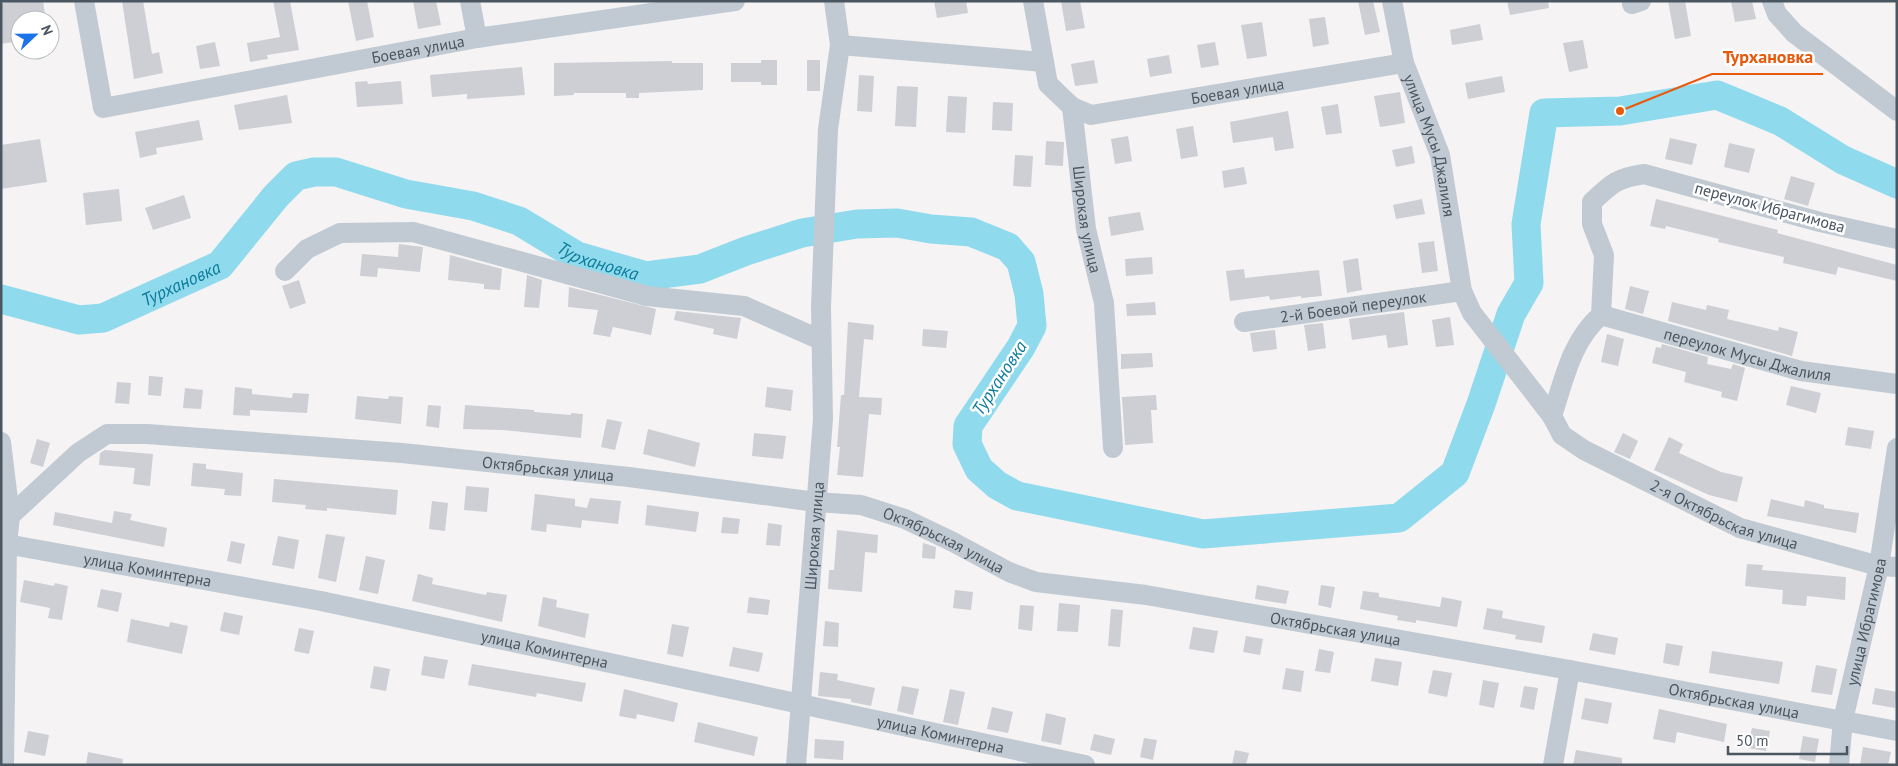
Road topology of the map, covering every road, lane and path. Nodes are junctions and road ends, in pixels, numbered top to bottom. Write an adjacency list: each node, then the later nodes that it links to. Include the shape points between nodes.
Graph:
1 (84, 1): 8 (street, Боевая улица, via 103,108)
2 (470, 1): 8 (street)
3 (735, 1): 8 (street, Боевая улица)
4 (834, 1): 9 (street)
5 (1033, 1): 10 (street)
6 (1392, 1): 11 (street, улица Мусы Джалиля)
7 (1772, 1): 13 (street, via 1777,14 1794,33)
8 (477, 38)
9 (840, 45): 10 (street); 19 (street, Широкая улица, via 828,129)
10 (1044, 62): 12 (street, via 1048,84)
11 (1404, 63): 12 (street, Боевая улица, via 1091,115); 16 (street, улица Мусы Джалиля, via 1440,155)
12 (1072, 107): 24 (street, Широкая улица, via 1086,229 1104,303)
13 (1897, 112)
14 (1897, 239): 17 (street, переулок Ибрагимова, via 1820,222 1644,174 1624,177 1592,202 1592,224 1604,254)
15 (285, 271): 19 (street, via 307,249 340,233 413,232 647,296 744,306)
16 (1462, 292): 18 (street, 2-й Боевой переулок); 21 (street, улица Мусы Джалиля, via 1472,313)
17 (1602, 315): 20 (street, переулок Мусы Джалиля, via 1801,372); 21 (street, via 1575,347)
18 (1244, 322)
19 (821, 340): 26 (street, Широкая улица, via 823,419)
20 (1897, 384)
21 (1552, 416): 22 (street, улица Мусы Джалиля)
22 (1562, 435): 29 (street, 2-я Октябрьская улица, via 1584,450 1740,528)
23 (1, 442): 27 (street)
24 (1113, 448)
25 (1897, 448): 29 (street, улица Ибрагимова)
26 (816, 502): 27 (street, Октябрьская улица, via 629,477 402,453 147,434 108,434 78,453); 30 (street, Октябрьская улица, via 861,505 905,519 1009,572 1036,582 1146,595); 31 (street, Широкая улица)
27 (10, 516): 28 (street)
28 (4, 544): 31 (street, улица Коминтерна, via 321,601); 34 (street)
29 (1888, 566): 32 (street, улица Ибрагимова)
30 (1570, 670): 32 (street, Октябрьская улица); 37 (street)
31 (800, 704): 35 (street, Широкая улица); 36 (street, улица Коминтерна)
32 (1843, 720): 33 (street, Октябрьская улица); 38 (street, улица Ибрагимова)
33 (1897, 731)
34 (4, 765)
35 (796, 765)
36 (1084, 765)
37 (1553, 765)
38 (1839, 765)

